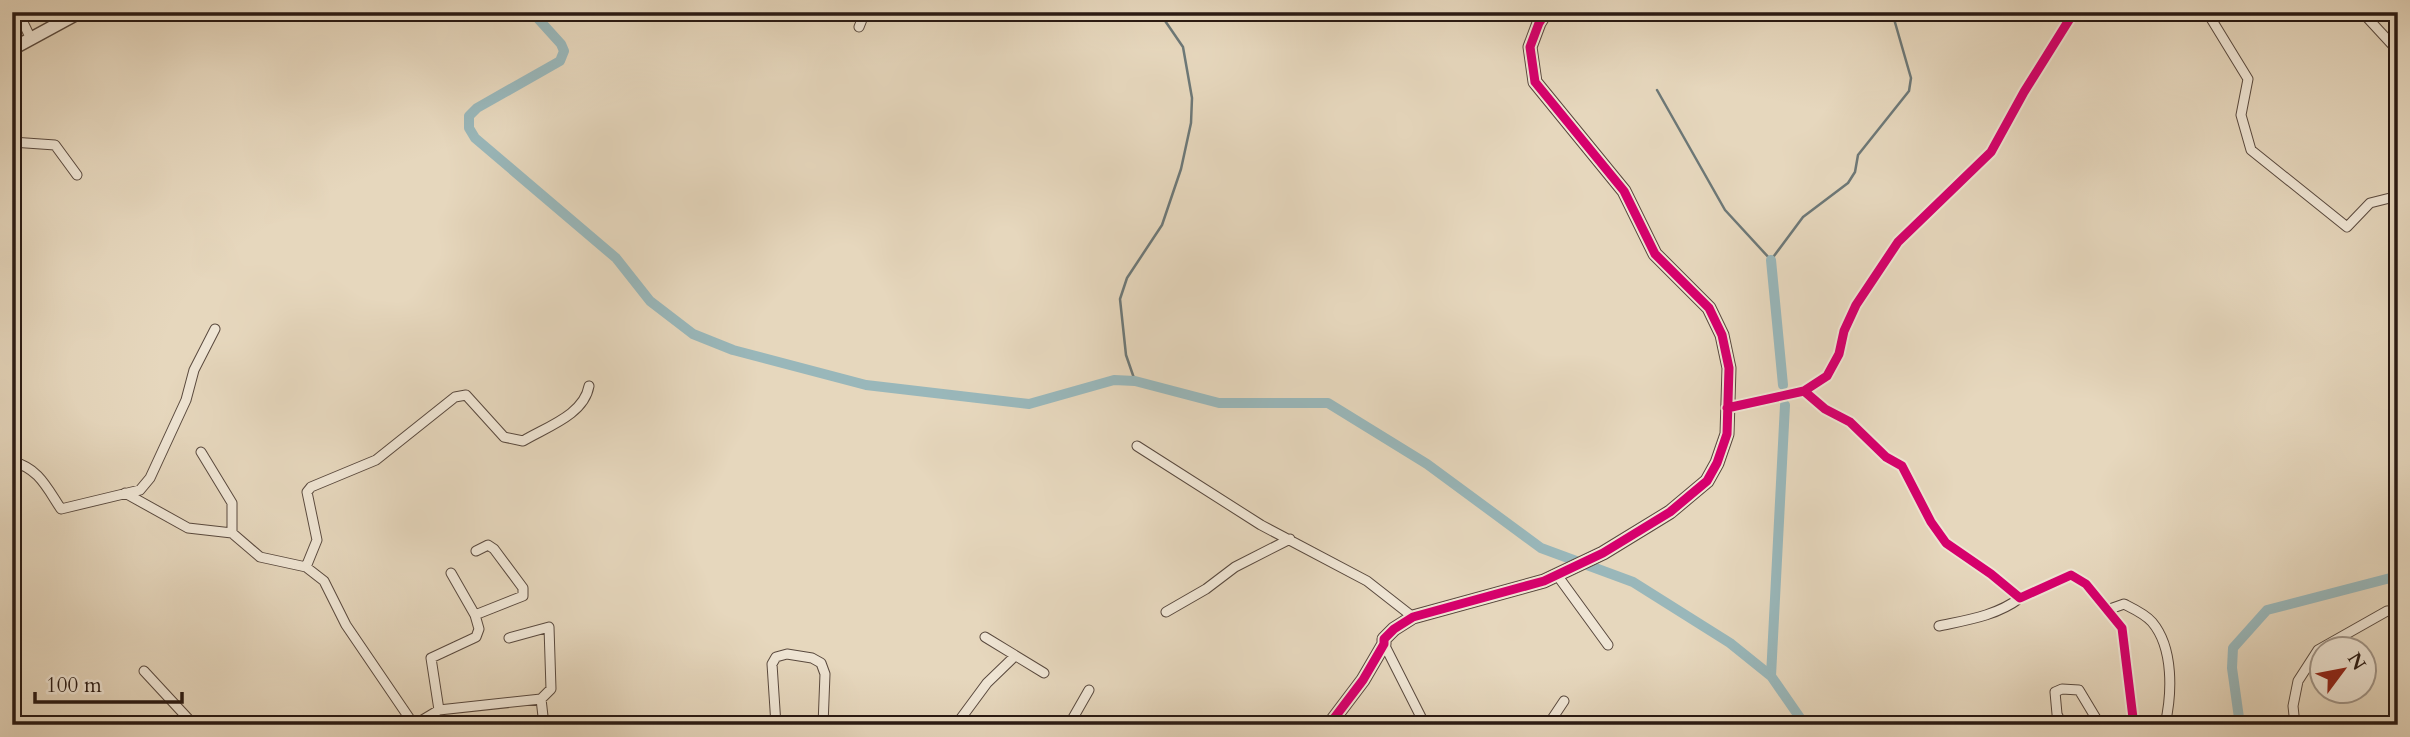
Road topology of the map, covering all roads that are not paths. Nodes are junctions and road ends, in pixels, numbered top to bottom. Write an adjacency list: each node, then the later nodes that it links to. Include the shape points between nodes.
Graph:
1 (18, 12): 9 (street)
2 (80, 12): 9 (street)
3 (865, 12): 8 (street)
4 (1546, 12): 18 (street, via 1530,47 1535,82 1624,191 1655,254 1709,308 1722,335 1729,368)
5 (2074, 12): 17 (street, via 1991,152 1898,242 1856,305 1827,376)
6 (2207, 12): 14 (street, via 2248,79 2241,115 2251,150 2347,227 2371,203)
7 (2362, 12): 11 (street)
8 (859, 27)
9 (32, 38): 10 (street)
10 (12, 49)
11 (2398, 51)
12 (12, 142): 13 (street, via 55,145)
13 (77, 175)
14 (2398, 196)
15 (215, 329): 22 (street, via 150,478 140,489)
16 (589, 386): 26 (street, via 578,409 523,441 504,437 466,395 455,397 376,460 311,488 307,492 317,540)
17 (1804, 391): 18 (street); 29 (street, via 1902,466 1946,542)
18 (1727, 408): 28 (street, via 1727,434 1707,481 1670,512)
19 (1137, 446): 24 (street)
20 (201, 452): 23 (street, via 232,503)
21 (12, 462): 22 (street, via 25,464 36,473 61,509)
22 (125, 493): 23 (street, via 188,528)
23 (232, 533): 26 (street, via 260,557)
24 (1290, 539): 32 (street, via 1235,567); 34 (street, via 1367,581)
25 (476, 551): 33 (street, via 488,545 494,549 523,588 523,596)
26 (306, 567): 49 (street, via 324,581 346,625)
27 (452, 573): 33 (street)
28 (1557, 575): 34 (street); 39 (street)
29 (2020, 598): 30 (street, via 2071,575 2086,584); 35 (street, via 1988,615)
30 (2107, 610): 59 (street, via 2122,628); 60 (street, via 2124,604 2154,624 2169,659 2171,700)
31 (2398, 610): 61 (street, via 2387,611 2318,650 2298,681)
32 (1166, 612)
33 (475, 615): 46 (street, via 476,637 431,658)
34 (1413, 617): 38 (street, via 1394,629)
35 (1939, 626)
36 (509, 638): 44 (street, via 549,627 551,689)
37 (985, 638): 40 (street)
38 (1384, 644): 47 (street); 55 (street)
39 (1608, 645)
40 (1015, 656): 42 (street); 53 (street, via 987,683)
41 (144, 671): 48 (street)
42 (1044, 673)
43 (1089, 690): 54 (street)
44 (541, 699): 46 (street); 50 (street)
45 (1564, 702): 56 (street)
46 (439, 710): 49 (street)
47 (1332, 720)
48 (194, 725)
49 (414, 725)
50 (544, 725)
51 (776, 725): 52 (street, via 772,664 786,654 821,663 825,674)
52 (823, 725)
53 (956, 725)
54 (1069, 725)
55 (1425, 725)
56 (1548, 725)
57 (2062, 725): 58 (street, via 2055,692 2063,689 2080,690)
58 (2100, 725)
59 (2132, 725)
60 (2165, 725)
61 (2295, 725)

